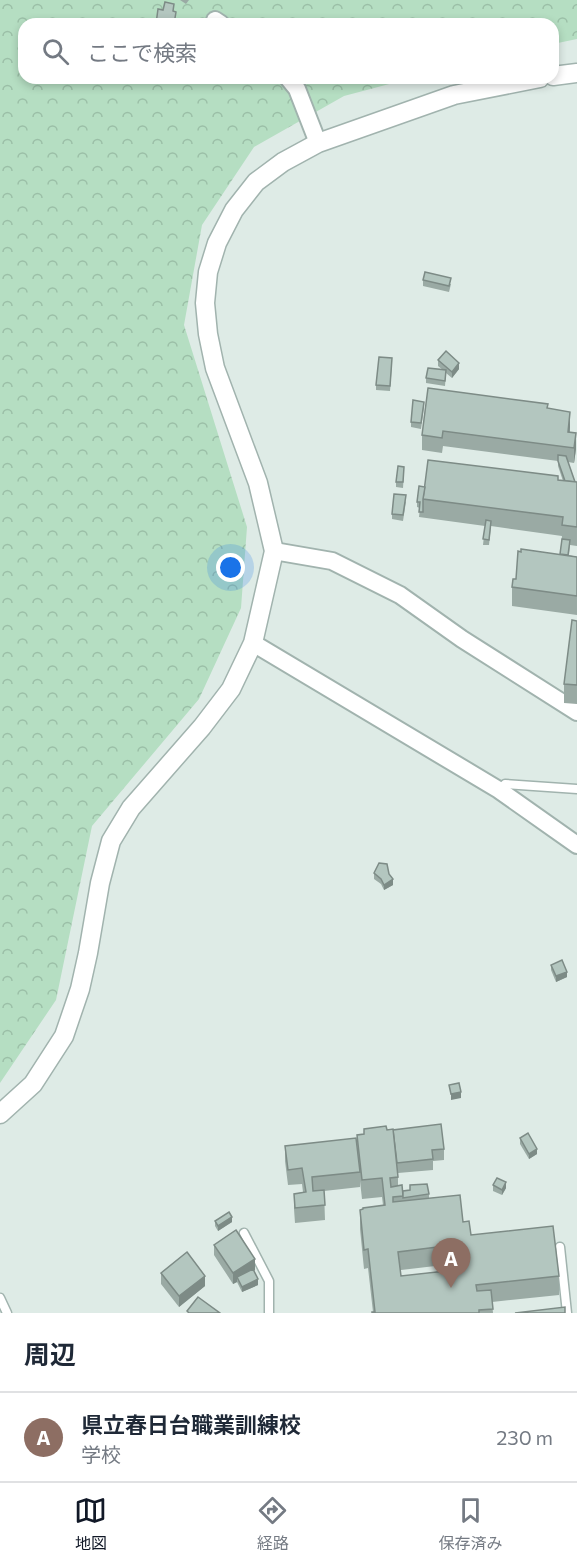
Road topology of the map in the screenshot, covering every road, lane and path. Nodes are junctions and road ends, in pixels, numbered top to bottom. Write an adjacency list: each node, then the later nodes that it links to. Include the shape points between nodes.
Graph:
1 (577, 73): 2 (street)
2 (559, 75)
3 (293, 84): 5 (street)
4 (510, 84): 5 (street, via 454,95)
5 (318, 143): 6 (street, via 256,182 234,210 207,272 205,303 215,368 258,483)
6 (274, 551): 7 (street); 8 (street, via 332,561 400,595)
7 (253, 644): 10 (street); 12 (street, via 231,689 131,808 111,841 80,989 64,1036 33,1084)
8 (577, 712)
9 (577, 789): 10 (lane, via 505,784)
10 (499, 790): 11 (street)
11 (577, 845)
12 (0, 1114)
13 (244, 1233): 17 (lane, via 268,1281)
14 (560, 1247): 18 (lane)
15 (0, 1298): 16 (lane)
16 (7, 1313)
17 (269, 1313)
18 (567, 1313)

